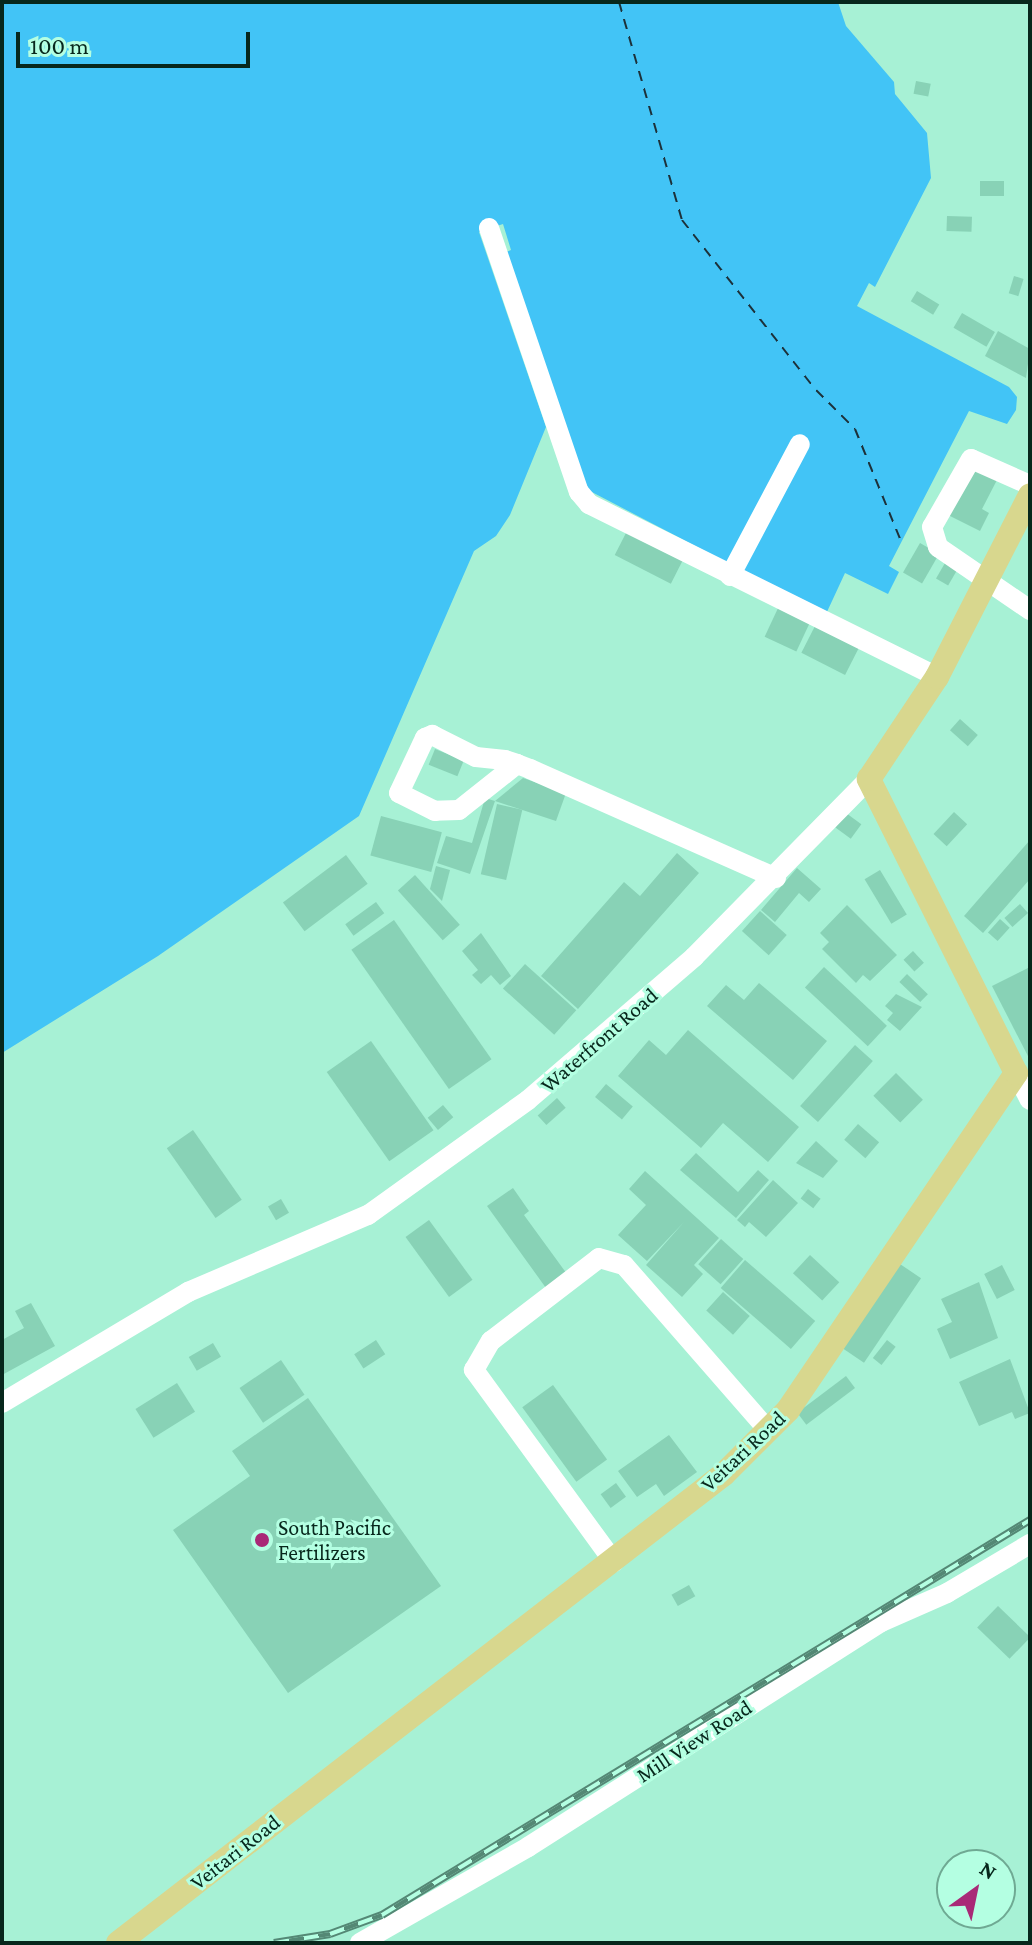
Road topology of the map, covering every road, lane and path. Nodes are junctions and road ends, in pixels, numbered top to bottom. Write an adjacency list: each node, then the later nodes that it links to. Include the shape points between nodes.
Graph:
1 (489, 228): 5 (street, via 583,498)
2 (800, 444): 5 (street)
3 (1030, 485): 6 (street, via 971,459 932,527 938,547)
4 (1030, 495): 6 (main road, Waterfront Road)
5 (730, 576): 8 (street)
6 (989, 580): 7 (street); 8 (main road, Waterfront Road)
7 (1030, 610)
8 (937, 677): 10 (main road, Waterfront Road)
9 (517, 764): 9 (street, via 459,810 435,811 399,793 425,738 432,735 476,757); 11 (street)
10 (869, 779): 11 (street, Waterfront Road); 12 (main road)
11 (776, 878): 14 (street, Waterfront Road, via 578,1061 368,1215 188,1292)
12 (1016, 1073): 13 (street); 15 (main road, Veitari Road, via 788,1410)
13 (1030, 1100)
14 (2, 1403)
15 (768, 1430): 17 (main road, Veitari Road, via 724,1474); 17 (street, via 624,1265 599,1258 491,1341 474,1370)
16 (1030, 1544): 19 (street, Mill View Road, via 947,1593 881,1622 528,1847)
17 (614, 1562): 18 (main road, Veitari Road)
18 (118, 1943)
19 (360, 1943)

